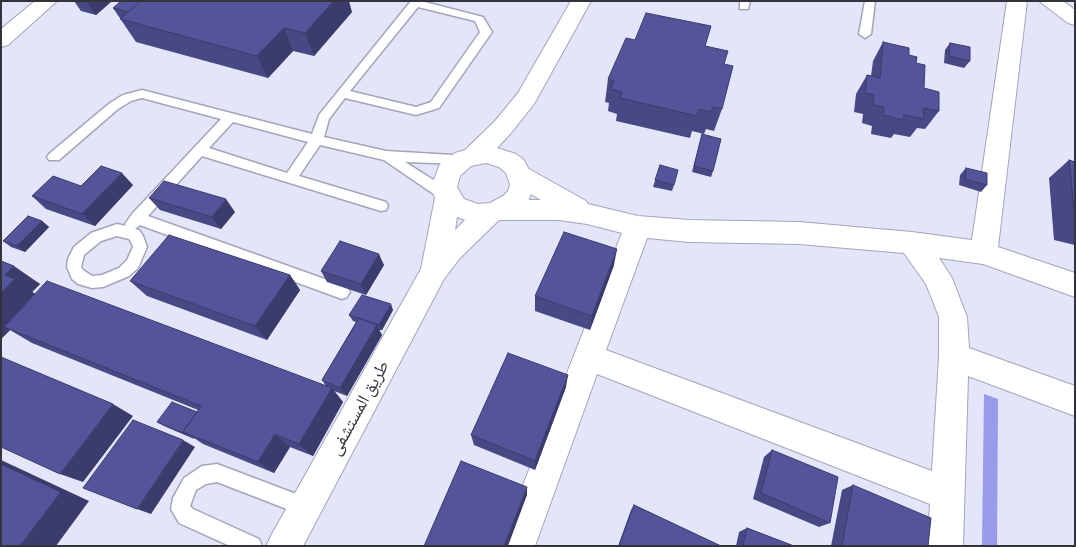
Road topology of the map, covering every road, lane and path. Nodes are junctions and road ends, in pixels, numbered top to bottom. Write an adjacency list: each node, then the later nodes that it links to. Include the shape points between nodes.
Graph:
1 (46, 1): 8 (street)
2 (581, 1): 10 (street)
3 (870, 1): 7 (lane)
4 (1017, 1): 27 (street)
5 (1048, 1): 6 (street)
6 (1075, 19)
7 (865, 34)
8 (1, 40)
9 (342, 93): 9 (lane, via 415,3 479,19 486,32 435,106 416,111); 12 (lane, via 323,118)
10 (526, 98): 16 (street, via 503,126); 17 (street, via 518,130)
11 (230, 117): 12 (lane); 13 (lane); 15 (lane, via 142,94 114,106)
12 (317, 140): 14 (lane); 18 (lane)
13 (200, 150): 18 (lane); 23 (lane)
14 (386, 156): 16 (lane); 19 (lane, via 407,167)
15 (54, 157)
16 (469, 158): 17 (street, via 486,154 497,156); 19 (street, via 449,171 444,187)
17 (518, 171): 21 (street, via 522,185 518,194 512,203); 22 (street)
18 (290, 179): 20 (lane)
19 (447, 197): 21 (street, via 465,211 477,214); 28 (street, طريق المستشفى)
20 (381, 206)
21 (496, 211): 22 (street, via 549,210); 28 (street, طريق المستشفى, via 451,250)
22 (587, 214): 24 (street)
23 (137, 218): 25 (lane); 30 (lane)
24 (638, 227): 26 (street, via 799,233); 31 (street)
25 (126, 231)
26 (912, 243): 27 (street); 32 (street, via 938,278 953,317)
27 (984, 253): 29 (street)
28 (434, 271): 35 (street, طريق المستشفى)
29 (1075, 285)
30 (342, 292)
31 (588, 357): 34 (street); 38 (street)
32 (954, 357): 33 (street); 34 (street)
33 (1075, 401)
34 (947, 494): 39 (street)
35 (305, 507): 36 (lane, via 217,473 202,474 190,484 180,509 186,516); 37 (street, طريق المستشفى)
36 (252, 546)
37 (284, 546)
38 (517, 546)
39 (945, 546)

